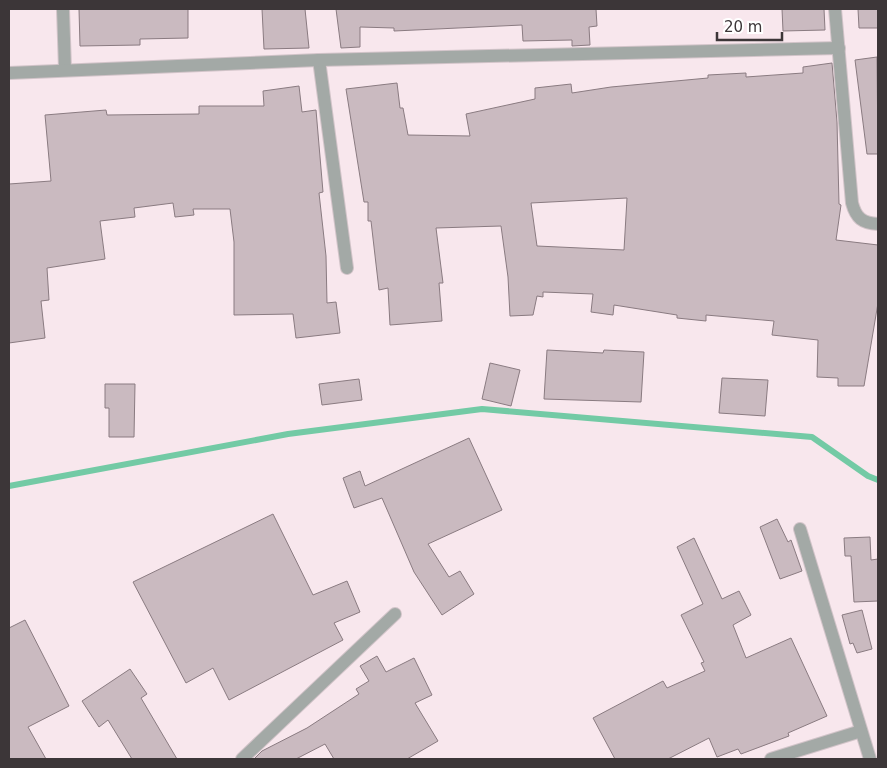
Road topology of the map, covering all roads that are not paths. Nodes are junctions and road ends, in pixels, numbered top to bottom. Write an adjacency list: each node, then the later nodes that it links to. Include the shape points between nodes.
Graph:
1 (63, 9): 5 (street)
2 (835, 9): 3 (street)
3 (839, 48): 4 (street); 7 (street, via 852,203 856,215 866,224)
4 (319, 60): 5 (street); 8 (street)
5 (65, 69): 6 (street)
6 (9, 73)
7 (878, 224)
8 (347, 268)
9 (800, 529): 11 (street)
10 (395, 614): 12 (street)
11 (861, 731): 13 (street); 14 (street)
12 (242, 759)
13 (771, 759)
14 (870, 759)

